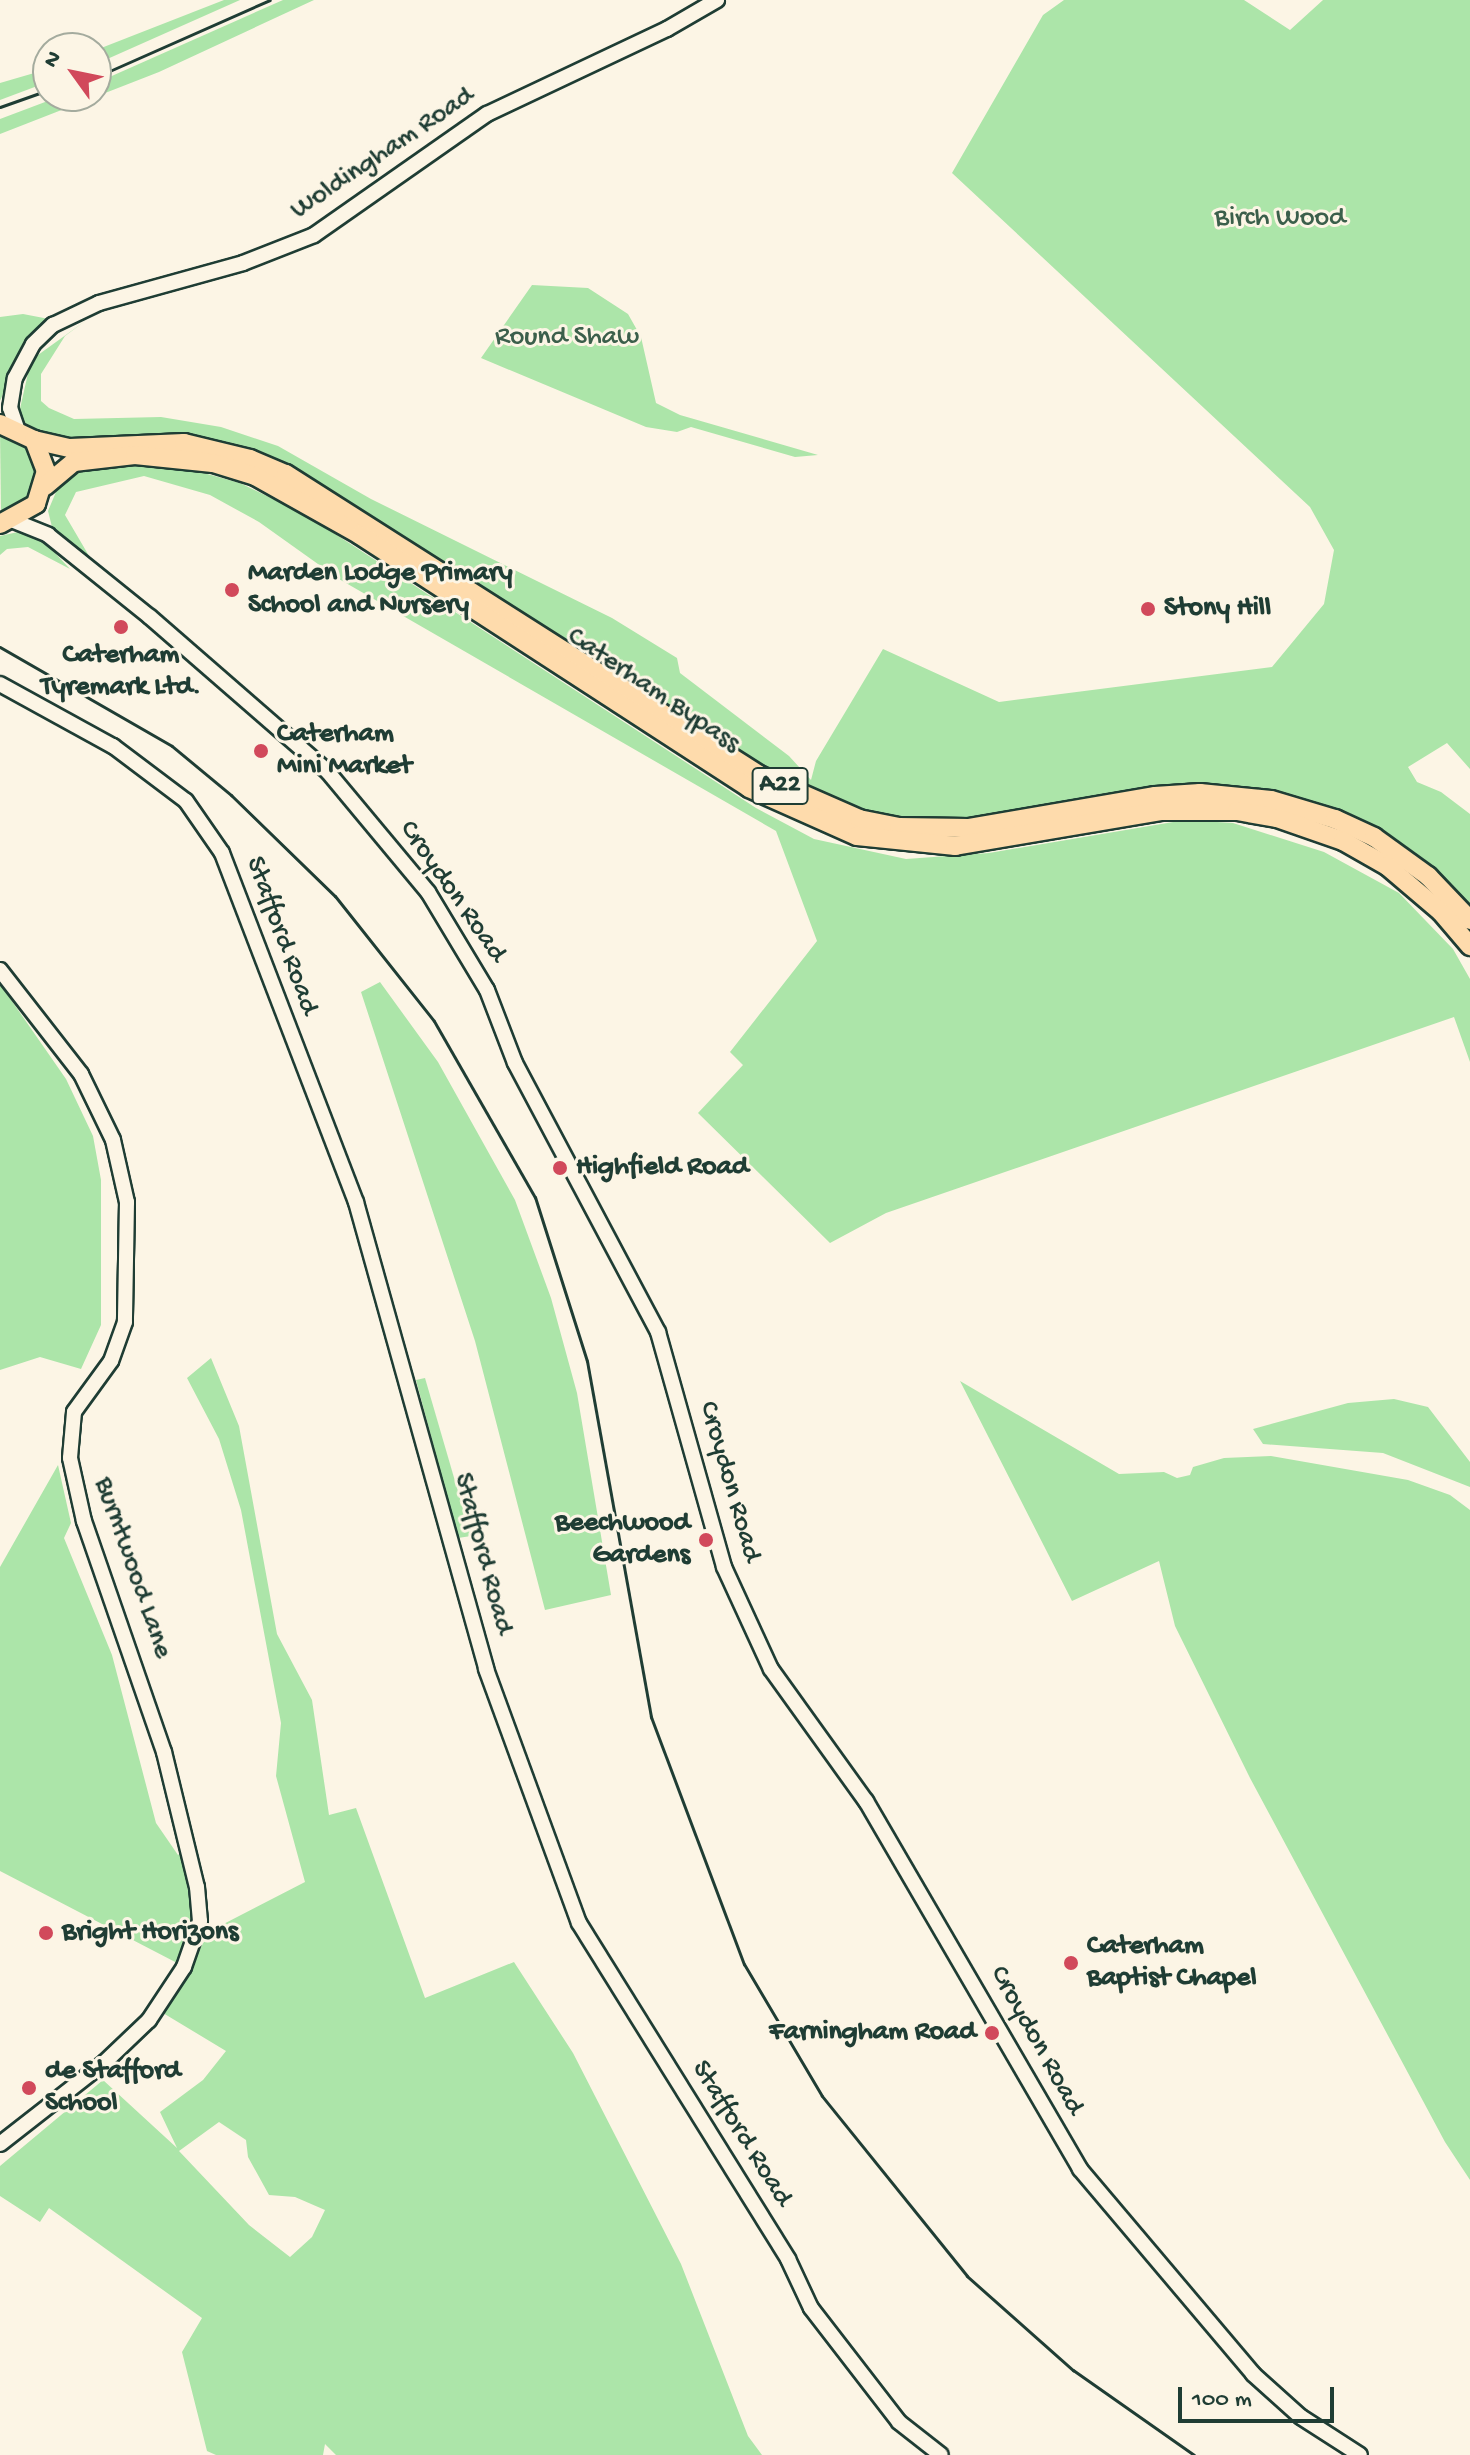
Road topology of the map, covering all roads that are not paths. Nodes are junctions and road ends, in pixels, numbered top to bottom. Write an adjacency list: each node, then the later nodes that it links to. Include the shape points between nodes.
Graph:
1 (717, 0): 2 (street, Woldingham Road, via 487,114 314,235 243,263 99,303 53,325 22,361)
2 (11, 393): 3 (street, Woldingham Road); 4 (street)
3 (0, 411)
4 (8, 426): 5 (highway)
5 (34, 440): 6 (highway, via 44,459); 11 (highway, Caterham Bypass / A22, via 70,448 184,443 286,474 759,775 859,819 899,827 968,828 1155,796 1200,793 1271,800 1374,837 1428,876)
6 (45, 486): 7 (highway); 12 (highway, Caterham Bypass / A22, via 74,462 135,455 213,463 278,486 497,621 749,788 844,832 887,843 955,846 1162,811 1237,811 1277,818 1343,841 1387,866 1441,912)
7 (36, 504): 8 (highway); 9 (street)
8 (7, 522): 9 (street, Croydon Road)
9 (48, 535): 16 (street, Croydon Road, via 332,776 428,892 487,990 515,1063 658,1332 724,1567 771,1669 866,1801 1080,2169 1253,2374 1301,2417)
10 (0, 684): 15 (street, Stafford Road, via 113,746 186,801 222,853 356,1202 486,1669 579,1923 788,2259 811,2308 899,2422)
11 (1470, 920)
12 (1470, 946)
13 (0, 970): 14 (street, Burntwood Lane, via 81,1074 113,1140 127,1202 125,1322 111,1361 74,1412 70,1458 84,1521 164,1752 197,1887 200,1921 184,1967 149,2020 105,2062)
14 (0, 2144)
15 (941, 2455)
16 (1360, 2455)

